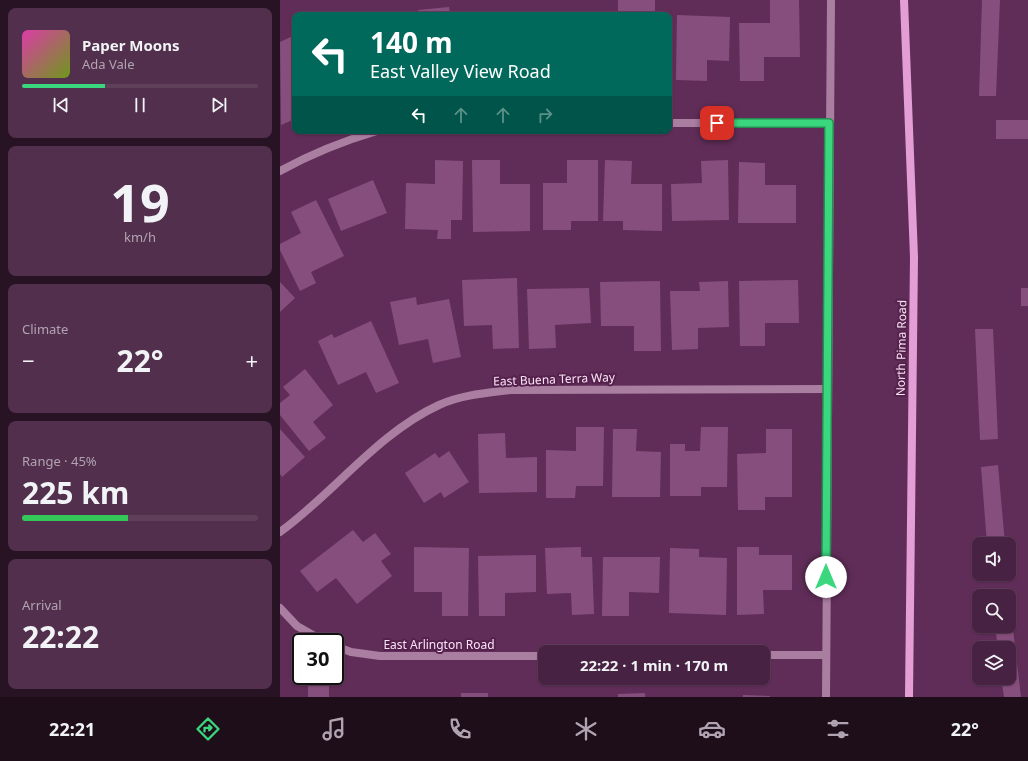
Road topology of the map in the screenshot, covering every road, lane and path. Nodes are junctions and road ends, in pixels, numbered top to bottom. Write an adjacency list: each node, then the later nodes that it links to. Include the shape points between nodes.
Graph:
1 (831, 0): 4 (street)
2 (904, 0): 16 (main road, North Pima Road, via 914,256)
3 (672, 123): 4 (street)
4 (829, 123): 7 (street)
5 (368, 134): 6 (street, via 313,154)
6 (280, 171)
7 (827, 389): 8 (street, East Buena Terra Way, via 510,390 470,395 440,405 410,422 384,442 300,518); 13 (street)
8 (280, 532)
9 (280, 608): 10 (street, via 297,626)
10 (309, 633)
11 (344, 649): 14 (street, East Arlington Road, via 380,656)
12 (770, 655): 13 (street)
13 (826, 655): 15 (street)
14 (538, 656)
15 (826, 697)
16 (909, 697)

